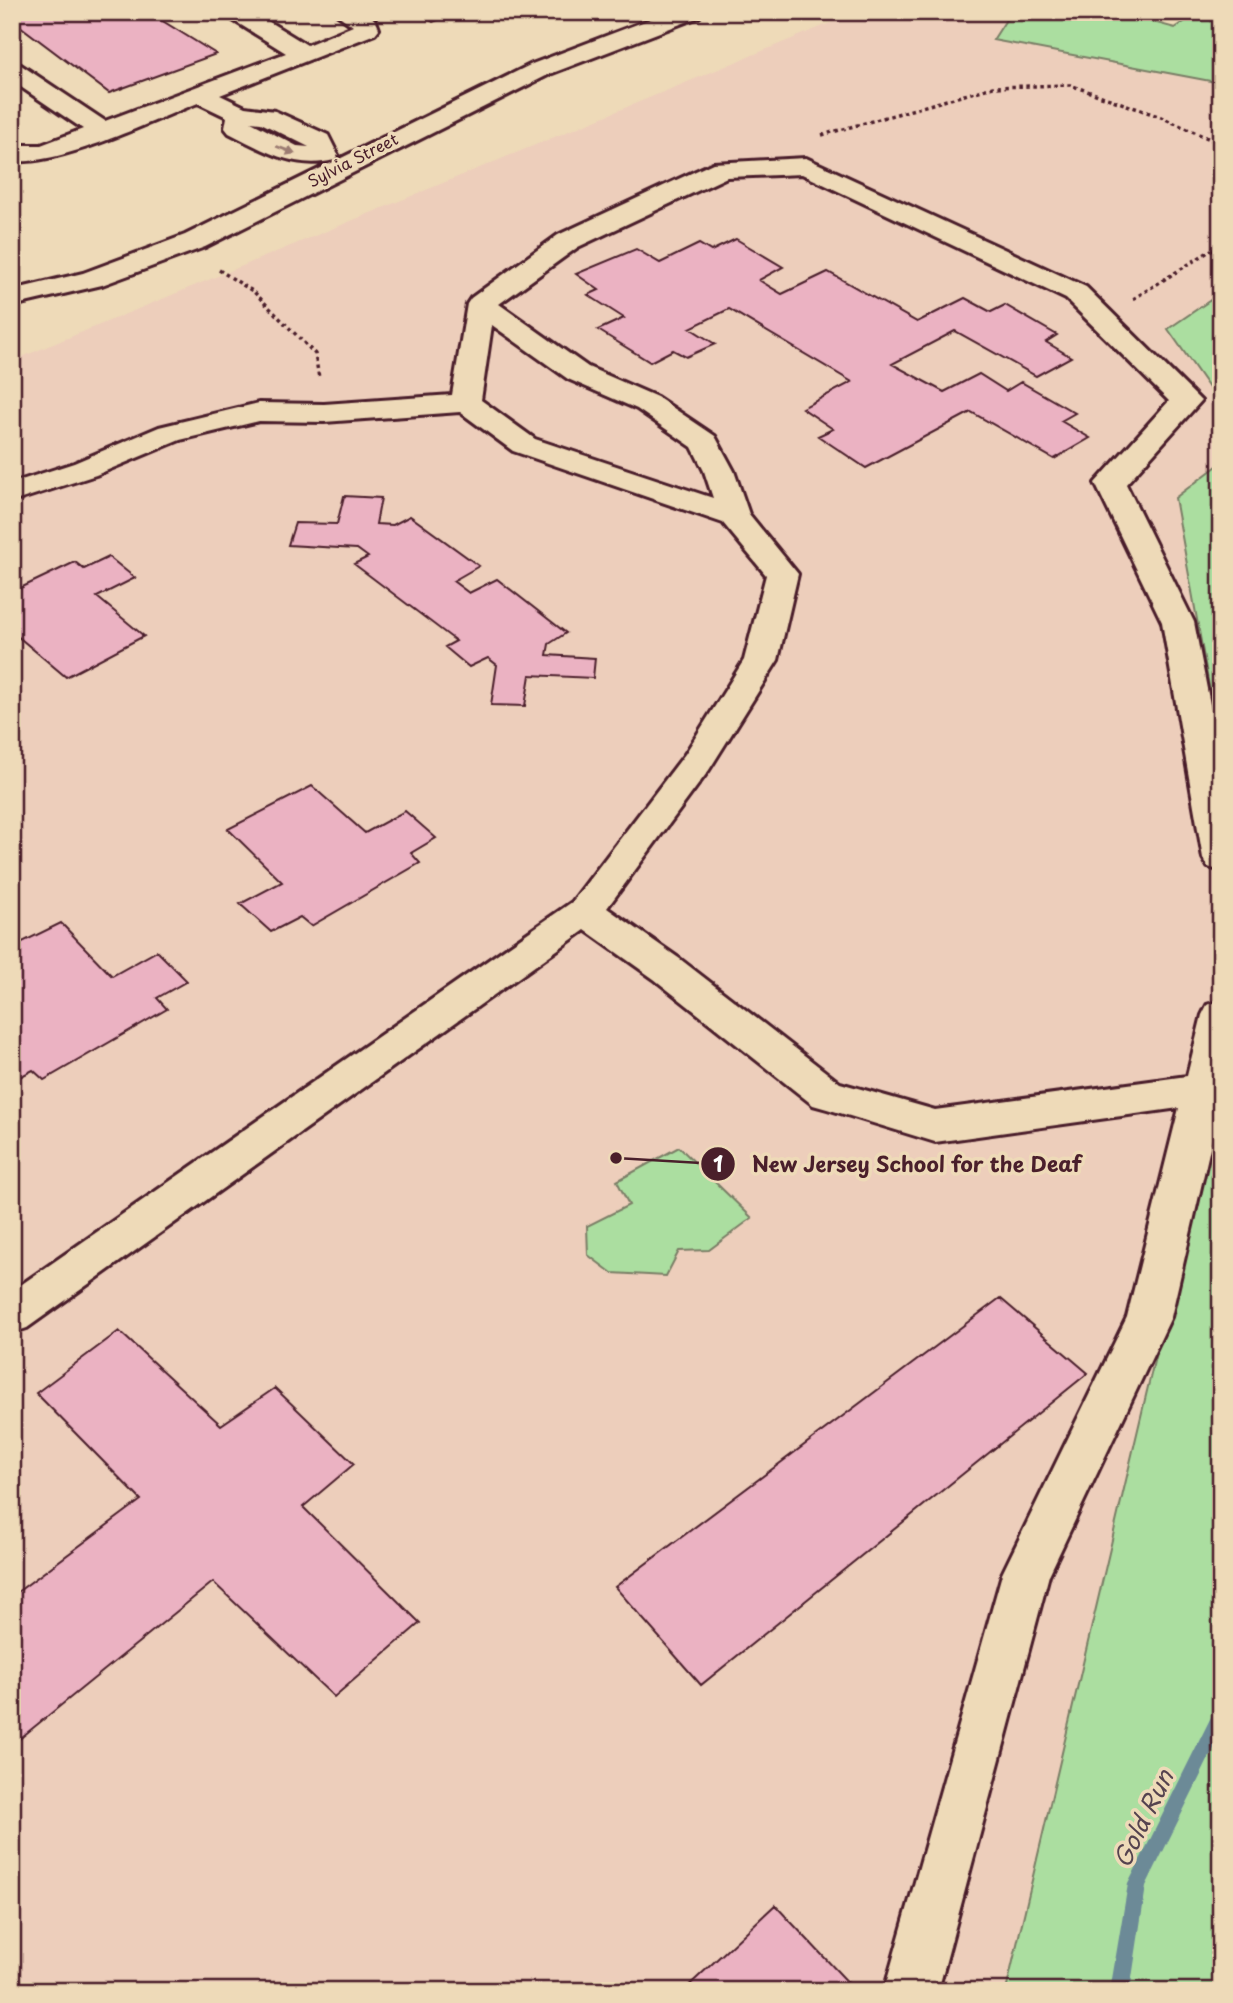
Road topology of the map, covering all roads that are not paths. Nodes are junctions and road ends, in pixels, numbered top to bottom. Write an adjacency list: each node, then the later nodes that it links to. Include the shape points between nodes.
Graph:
1 (236, 12): 4 (street)
2 (346, 12): 4 (street, via 367,29)
3 (691, 12): 9 (street, Sylvia Street, via 541,69)
4 (305, 54): 6 (street)
5 (12, 70): 7 (street)
6 (201, 95): 7 (street); 9 (street, via 240,114 238,128 292,154)
7 (103, 131): 8 (street, via 47,152)
8 (12, 153)
9 (335, 160): 10 (street, Sylvia Street, via 195,241 92,279)
10 (12, 298)
11 (481, 304): 12 (street); 14 (street, via 578,373 647,403 704,442); 15 (street, via 568,241 722,169 806,166 1076,292 1186,401 1110,484 1178,622)
12 (466, 403): 13 (street, via 324,414 259,412 170,433); 14 (street, via 524,445)
13 (12, 494)
14 (734, 516): 16 (street, via 782,574 761,660 697,762)
15 (1221, 858)
16 (585, 911): 18 (street, via 827,1094 935,1126); 19 (street)
17 (1221, 1015): 18 (street)
18 (1203, 1089): 20 (street, via 1149,1317 1026,1574)
19 (12, 1315)
20 (911, 1991)

